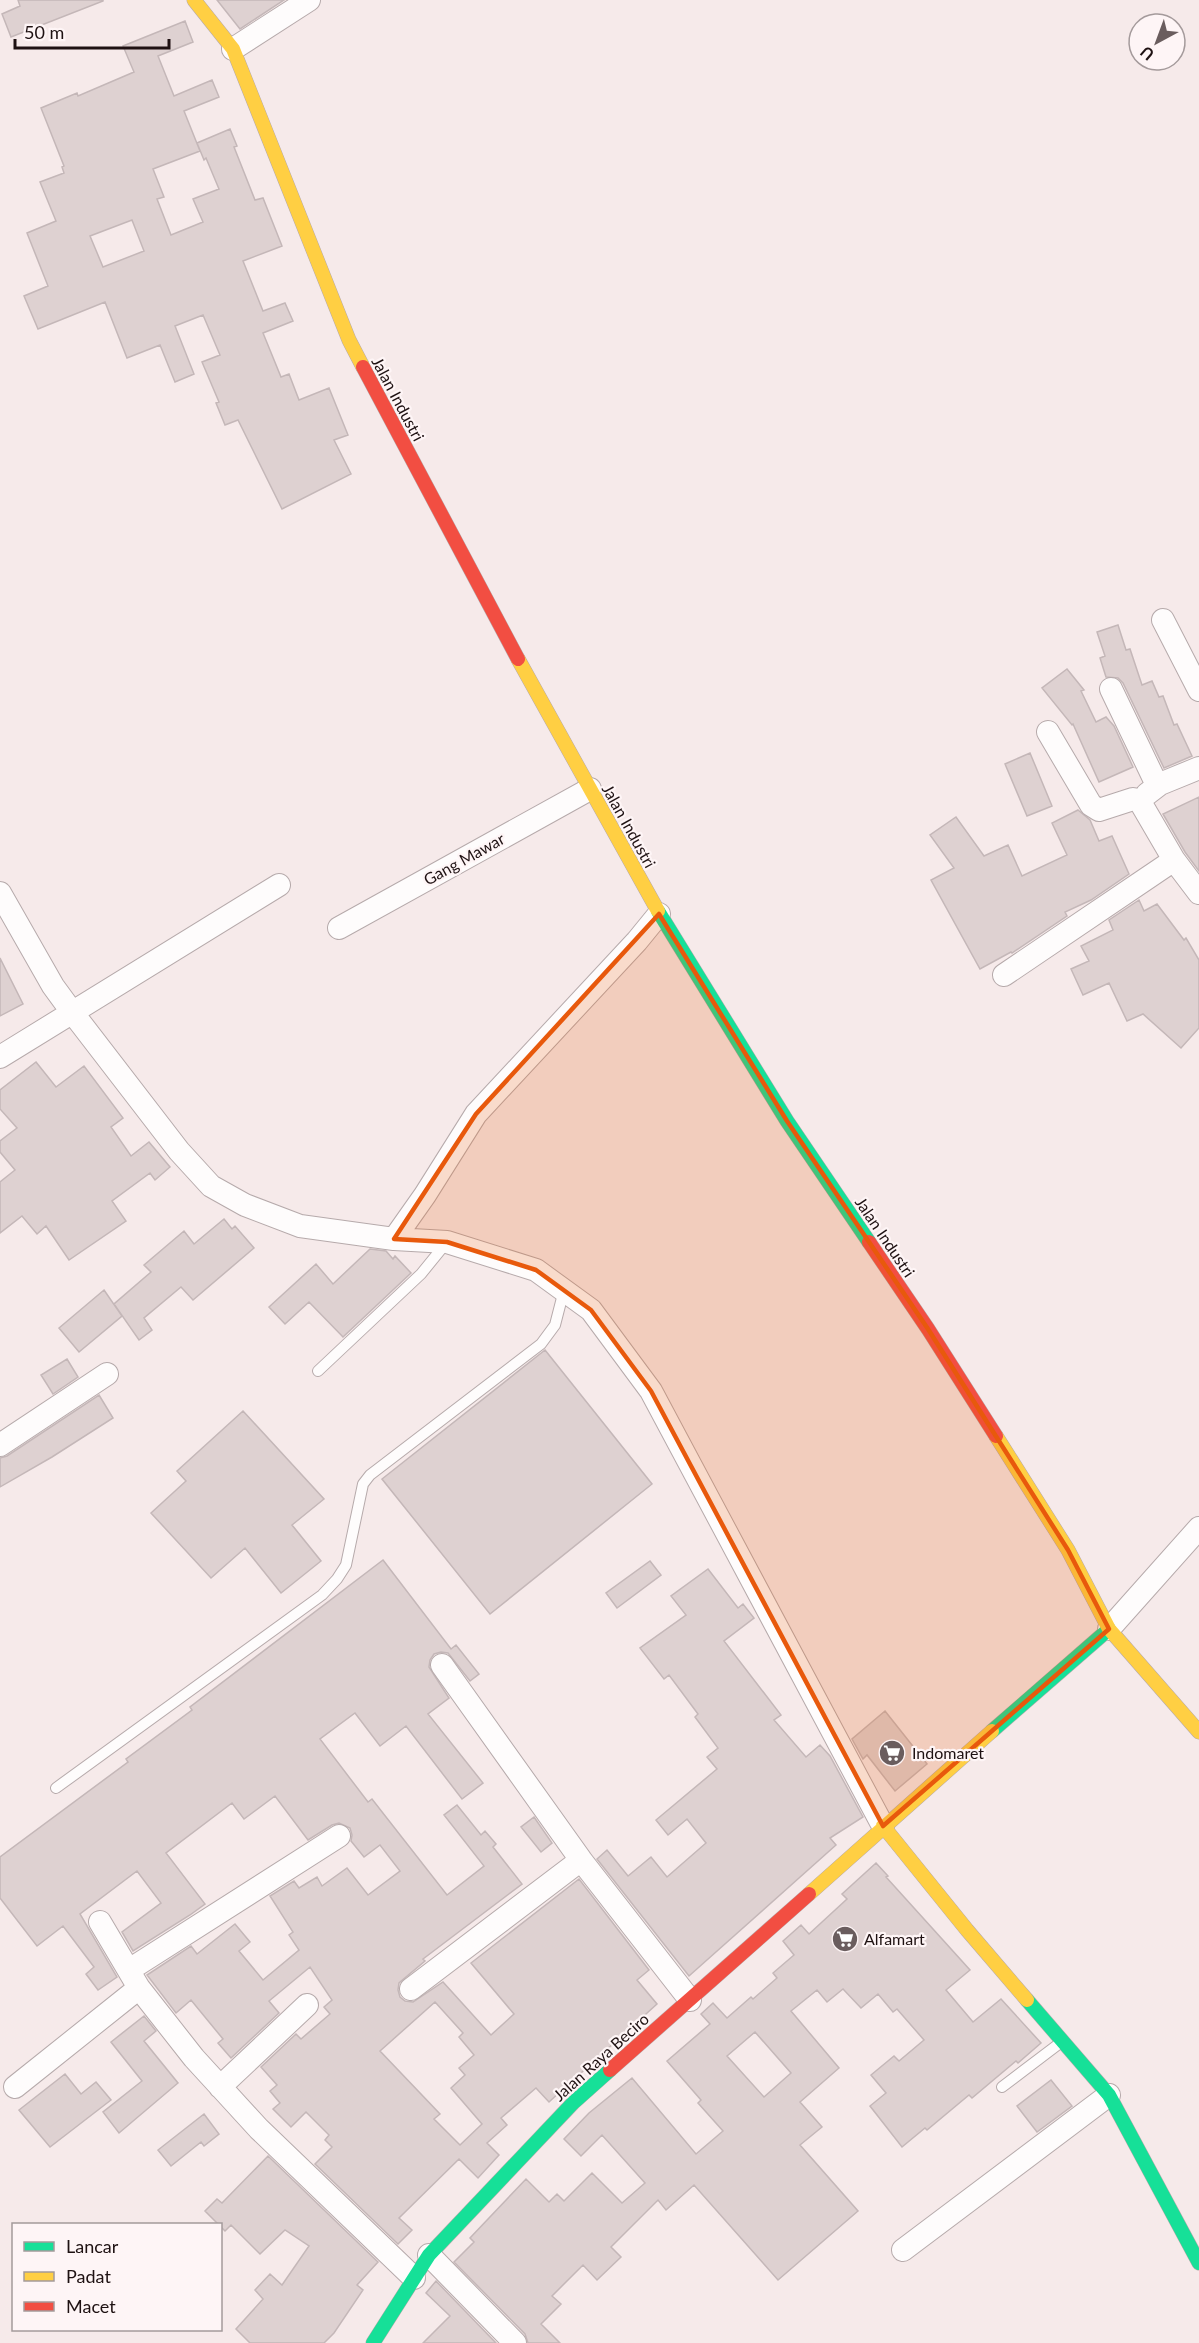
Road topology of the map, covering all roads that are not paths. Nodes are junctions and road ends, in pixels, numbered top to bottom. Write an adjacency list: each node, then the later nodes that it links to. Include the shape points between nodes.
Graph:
1 (194, 0): 3 (street, Jalan Industri)
2 (309, 0): 3 (street)
3 (233, 50): 10 (street, Jalan Industri, via 349,340)
4 (1163, 620): 6 (street)
5 (1111, 689): 9 (street)
6 (1199, 690)
7 (1048, 732): 11 (street, via 1091,805 1099,810)
8 (1199, 768): 9 (street)
9 (1157, 785): 11 (street)
10 (590, 789): 16 (street, Jalan Industri); 18 (street, Gang Mawar)
11 (1139, 800): 12 (street)
12 (1174, 860): 15 (street); 19 (street)
13 (279, 885): 20 (street)
14 (0, 893): 17 (street)
15 (1199, 893)
16 (659, 914): 22 (street, via 476,1114); 29 (street, Jalan Industri, via 787,1121 928,1329 1061,1540)
17 (6, 920): 20 (street)
18 (339, 928)
19 (1004, 975)
20 (72, 1012): 21 (street); 22 (street, via 179,1151 211,1186 245,1205 300,1226)
21 (0, 1057)
22 (394, 1239): 23 (street)
23 (447, 1242): 24 (street, via 536,1270); 25 (lane, via 421,1274)
24 (564, 1290): 32 (lane, via 555,1325 540,1344 370,1475 363,1484 346,1565 322,1595); 33 (street, via 591,1310 651,1390)
25 (318, 1371)
26 (107, 1374): 27 (street)
27 (0, 1444)
28 (1199, 1528): 29 (street)
29 (1109, 1629): 31 (street, Jalan Industri); 33 (street, Jalan Raya Beciro)
30 (442, 1665): 35 (street)
31 (1199, 1732)
32 (56, 1788)
33 (883, 1826): 39 (street, Jalan Raya Beciro); 41 (street)
34 (339, 1836): 37 (street)
35 (581, 1860): 38 (street); 39 (street)
36 (100, 1922): 37 (street)
37 (134, 1979): 42 (street); 43 (street)
38 (411, 1989)
39 (690, 2000): 47 (street, Jalan Raya Beciro, via 573,2103)
40 (308, 2005): 43 (street)
41 (1063, 2041): 44 (lane); 45 (street)
42 (15, 2086)
43 (220, 2086): 49 (street, via 259,2129)
44 (1002, 2087)
45 (1109, 2095): 46 (street); 48 (street)
46 (903, 2250)
47 (429, 2255): 49 (street, Jalan Raya Beciro); 51 (street)
48 (1199, 2263)
49 (414, 2278): 50 (street, Jalan Raya Beciro)
50 (373, 2343)
51 (515, 2343)

